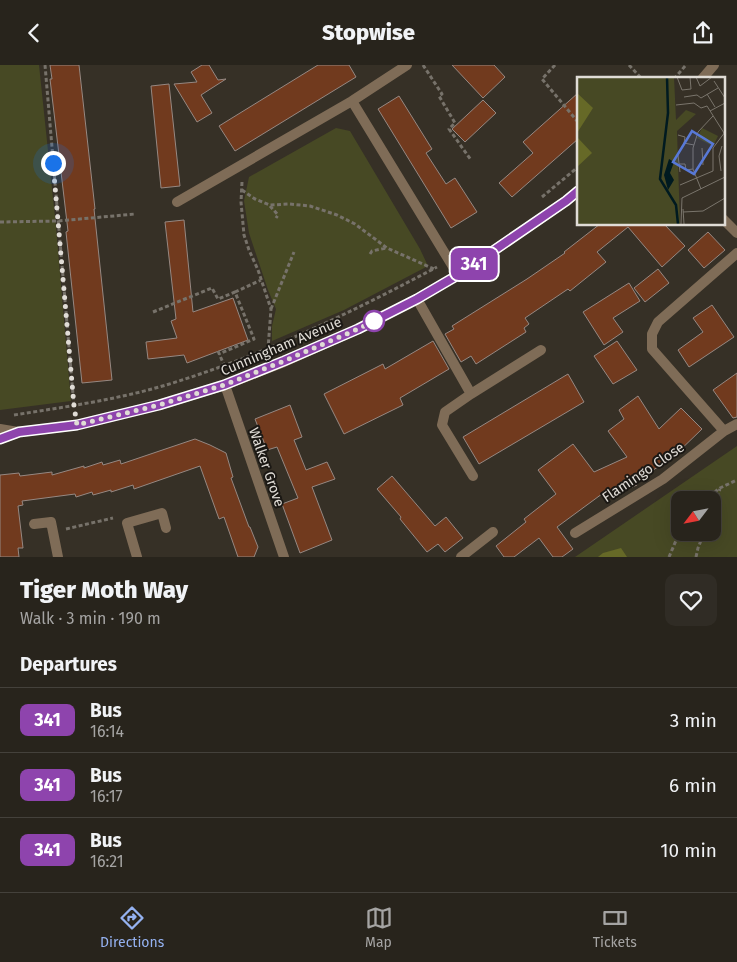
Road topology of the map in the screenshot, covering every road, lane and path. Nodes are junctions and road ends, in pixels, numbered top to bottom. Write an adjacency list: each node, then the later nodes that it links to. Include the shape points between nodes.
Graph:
1 (45, 65): 24 (path)
2 (407, 65): 11 (street)
3 (423, 65): 13 (path, via 442,94 439,96 455,123 449,129)
4 (555, 65): 12 (path, via 542,79)
5 (628, 65): 8 (path)
6 (686, 65): 9 (path)
7 (714, 65): 10 (street)
8 (640, 77)
9 (676, 77)
10 (704, 77)
11 (352, 101): 15 (street); 31 (street)
12 (577, 121)
13 (471, 160)
14 (577, 168): 18 (path)
15 (235, 170): 16 (path, via 242,182); 19 (street)
16 (242, 190): 20 (path); 34 (path, via 244,235)
17 (577, 192): 33 (street, Cunningham Avenue)
18 (542, 197)
19 (177, 202)
20 (270, 205): 22 (path, via 278,215); 27 (path, via 310,206 337,215 355,223)
21 (135, 214): 24 (path)
22 (276, 219)
23 (724, 220): 26 (street)
24 (58, 221): 25 (path); 44 (path)
25 (0, 222)
26 (737, 233)
27 (387, 248): 30 (path); 32 (path)
28 (294, 252): 37 (path)
29 (737, 253): 49 (street, via 658,322 652,333 652,349)
30 (370, 254)
31 (450, 260): 32 (path); 33 (street)
32 (434, 269): 39 (path, via 357,309)
33 (458, 275): 36 (street, Cunningham Avenue)
34 (261, 280): 35 (path); 37 (path)
35 (235, 292): 38 (path, via 218,299 212,288); 41 (path, via 254,339 218,352)
36 (417, 299): 42 (street, Cunningham Avenue, via 358,329); 43 (street)
37 (271, 309): 39 (path)
38 (154, 312)
39 (268, 349): 41 (path)
40 (541, 350): 43 (street)
41 (224, 365): 44 (path, via 184,380)
42 (224, 385): 47 (street, Cunningham Avenue); 67 (street, Walker Grove)
43 (471, 394): 52 (street, via 445,412 442,425)
44 (74, 406): 45 (path); 47 (path)
45 (13, 415)
46 (737, 423): 49 (street, Flamingo Close)
47 (77, 425): 50 (street, Cunningham Avenue)
48 (0, 429): 50 (street, Cunningham Avenue)
49 (724, 431): 62 (street, Flamingo Close, via 663,479)
50 (19, 432): 51 (street, Cunningham Avenue)
51 (0, 439)
52 (474, 476)
53 (737, 480): 54 (path)
54 (720, 488): 55 (path); 56 (path)
55 (716, 491)
56 (719, 491)
57 (127, 523): 59 (street, via 162,513); 60 (path, via 117,518); 66 (street)
58 (34, 524): 60 (street, via 51,521)
59 (166, 528)
60 (54, 531): 65 (street)
61 (493, 532): 68 (street)
62 (576, 533)
63 (676, 541): 69 (path)
64 (701, 541): 70 (path)
65 (58, 557)
66 (137, 557)
67 (284, 557)
68 (461, 557)
69 (669, 557)
70 (696, 557)

